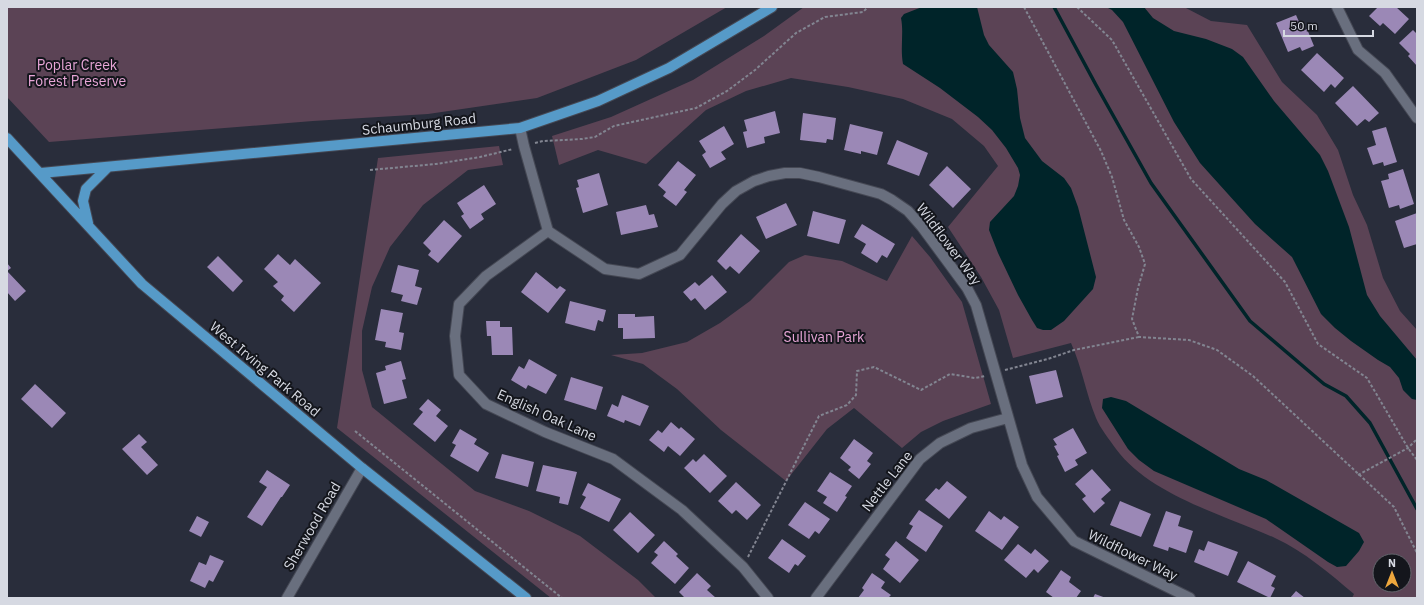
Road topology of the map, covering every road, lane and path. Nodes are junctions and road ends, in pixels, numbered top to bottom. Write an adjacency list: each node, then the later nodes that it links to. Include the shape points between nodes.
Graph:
1 (772, 7): 7 (main road, Schaumburg Road, via 669,68 598,101)
2 (868, 7): 9 (path, via 863,12 825,17 796,33 756,70 727,91 696,108 614,126 594,137 543,141)
3 (1024, 7): 15 (path, via 1101,151 1112,177 1124,220 1145,264 1132,319)
4 (1077, 7): 20 (path, via 1112,40 1191,179 1285,282 1318,344 1367,378)
5 (1337, 7): 6 (street, via 1358,50 1385,73)
6 (1417, 118)
7 (520, 128): 9 (street); 10 (main road, Schaumburg Road)
8 (7, 138): 12 (main road, West Irving Park Road)
9 (524, 146): 11 (path, via 436,164); 14 (street)
10 (107, 168): 12 (main road, Schaumburg Road); 13 (main road, via 86,189 83,201)
11 (370, 170)
12 (41, 174): 13 (main road, West Irving Park Road)
13 (88, 225): 22 (main road, West Irving Park Road, via 142,284)
14 (548, 231): 16 (street, Wildflower Way, via 605,269 639,274 680,255 736,191 769,176 806,174 881,194 908,211 968,288 976,305); 25 (street, English Oak Lane, via 486,276 460,304 455,336 460,375 486,404 545,432 613,459 682,510)
15 (1139, 337): 16 (path, via 1074,350); 23 (path, via 1189,340 1217,350 1253,376)
16 (996, 372): 17 (street, Wildflower Way); 25 (path, via 975,378 950,374 921,390 874,367 857,371 856,395 847,405 819,416)
17 (1008, 418): 30 (street, Nettle Lane, via 971,428 940,442 920,459); 31 (street, Wildflower Way, via 1022,465 1037,497 1074,541)
18 (356, 431): 28 (path)
19 (1417, 439): 20 (path)
20 (1408, 448): 21 (path); 23 (path)
21 (1417, 460)
22 (362, 468): 26 (street, Sherwood Road); 27 (main road, West Irving Park Road)
23 (1358, 475): 24 (path, via 1394,507)
24 (1417, 554)
25 (743, 567): 29 (street, English Oak Lane)
26 (287, 598)
27 (526, 598)
28 (562, 598)
29 (768, 598)
30 (816, 598)
31 (1190, 598)

